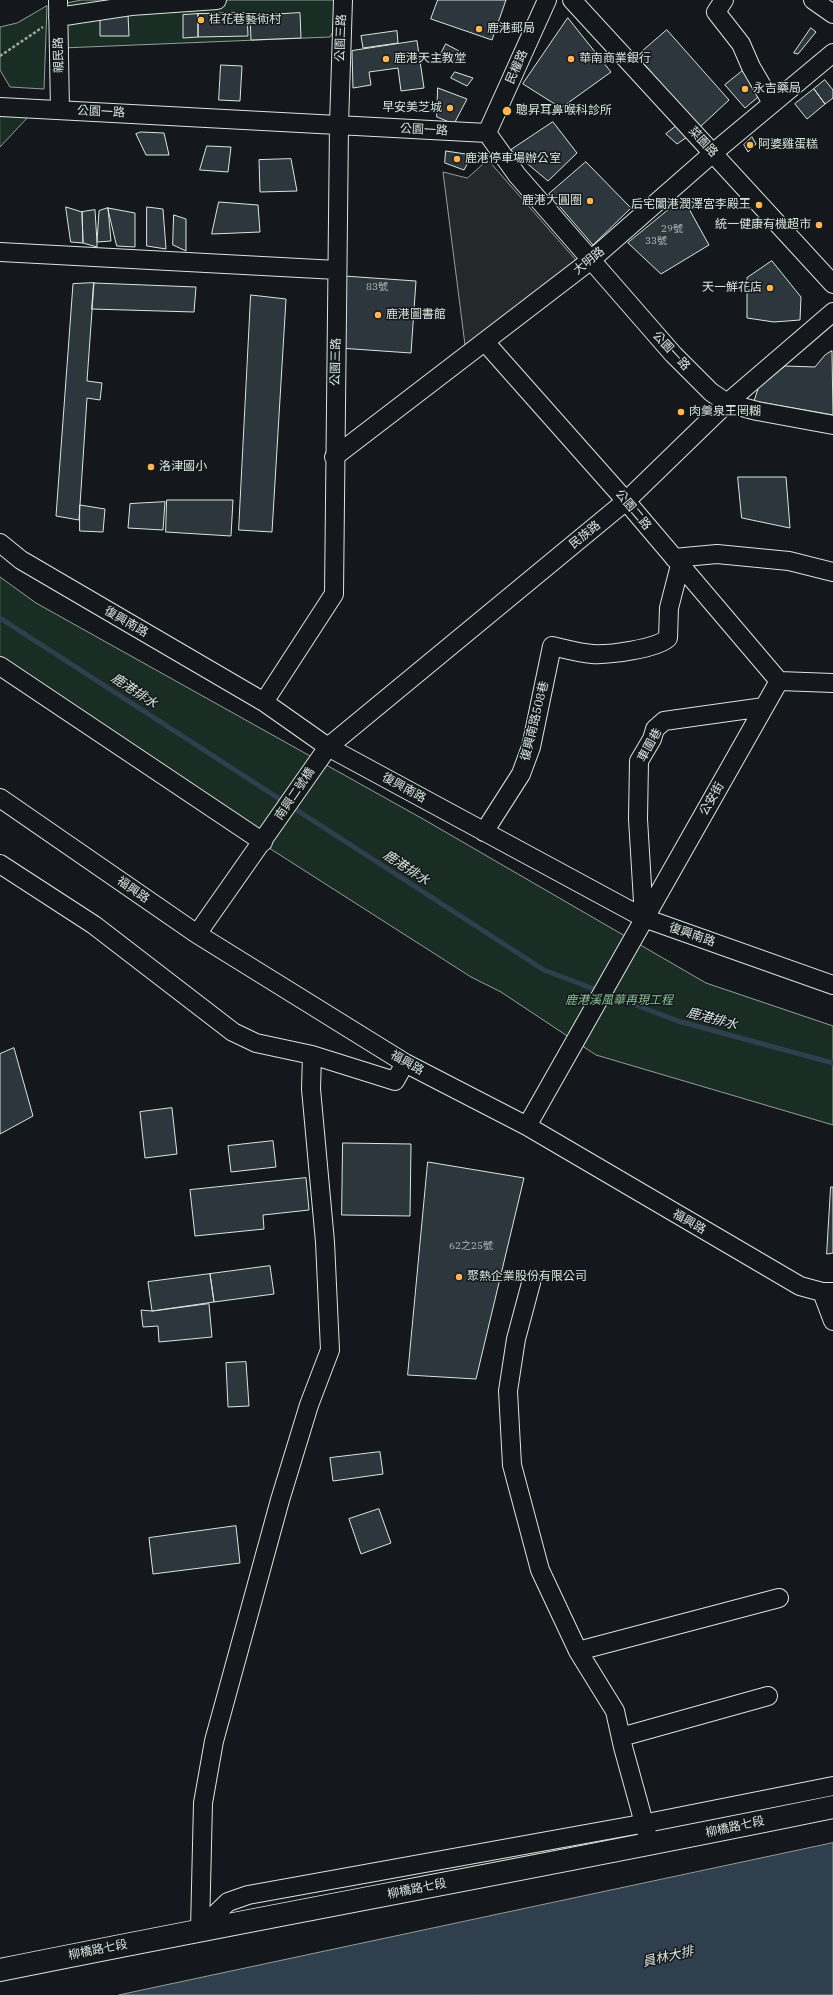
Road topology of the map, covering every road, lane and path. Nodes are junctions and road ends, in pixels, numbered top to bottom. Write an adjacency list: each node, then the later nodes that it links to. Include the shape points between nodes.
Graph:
1 (93, 0): 8 (street)
2 (217, 0): 8 (street)
3 (343, 0): 15 (street, 公園三路)
4 (547, 0): 16 (street, 民權路)
5 (572, 0): 17 (street, 菜園路)
6 (724, 0): 12 (street, via 716,12 741,44)
7 (813, 0): 9 (street)
8 (58, 8): 11 (path); 14 (street, 親民路)
9 (833, 14)
10 (833, 53): 12 (street, 大明路)
11 (0, 56)
12 (772, 103): 17 (street, 大明路)
13 (0, 107): 14 (street, 公園一路)
14 (60, 110): 15 (street, 公園一路)
15 (339, 125): 16 (street, 公園一路); 20 (street, 公園三路)
16 (488, 133): 19 (street, 公園一路, via 517,175)
17 (713, 153): 19 (street, 大明路); 21 (street, 菜園路)
18 (0, 252): 20 (street)
19 (591, 260): 23 (street, 大明路); 24 (street, 公園一路, via 673,354 711,392)
20 (337, 270): 26 (street, 公園三路)
21 (833, 284)
22 (833, 312): 24 (street, 民族路)
23 (485, 342): 26 (street, 大明路); 27 (street, 公園二路)
24 (727, 403): 25 (street, 公園一路); 27 (street, 民族路)
25 (833, 425)
26 (334, 457): 34 (street, 公園三路, via 334,594)
27 (626, 501): 29 (street, 公園二路); 36 (street, 民族路)
28 (0, 543): 34 (street, 復興南路, via 21,560)
29 (677, 562): 30 (street, via 717,554 789,561); 32 (street, 公園二路); 38 (street, 復興南路508巷, via 669,608 668,638 663,642 646,648 593,654 552,646 531,747 521,774)
30 (833, 572)
31 (0, 666): 39 (street)
32 (779, 681): 33 (street); 35 (street, 公安街)
33 (833, 683)
34 (264, 702): 36 (street, 復興南路)
35 (764, 708): 41 (street, 公安街); 41 (street, 車圍巷, via 664,721 655,729 639,761 637,782)
36 (328, 747): 38 (street, 復興南路); 39 (street, 南興二號橋)
37 (0, 798): 42 (street, 福興路)
38 (484, 832): 41 (street, 復興南路)
39 (262, 842): 42 (street, 南興二號橋)
40 (0, 864): 44 (street, via 94,925 233,1032 256,1043)
41 (644, 918): 43 (street, 復興南路); 46 (street, 公安街)
42 (197, 934): 45 (street, 福興路)
43 (833, 985)
44 (312, 1055): 45 (street, via 395,1081); 58 (street, via 311,1089 325,1242 330,1350 309,1405 280,1500 214,1741 203,1803)
45 (405, 1063): 46 (street, 福興路)
46 (527, 1126): 48 (street, 福興路, via 800,1286)
47 (531, 1283): 51 (street, via 516,1339 508,1391 512,1465 540,1570)
48 (827, 1292): 49 (street)
49 (833, 1321)
50 (779, 1598): 51 (street)
51 (578, 1651): 53 (street, via 615,1711)
52 (768, 1696): 53 (street)
53 (620, 1737): 56 (street)
54 (833, 1786): 56 (street)
55 (833, 1807): 57 (main road, 柳橋路七段)
56 (644, 1824): 57 (street); 58 (street, via 248,1895 228,1902)
57 (650, 1845): 58 (main road, 柳橋路七段)
58 (200, 1930): 59 (main road, 柳橋路七段)
59 (0, 1970)

